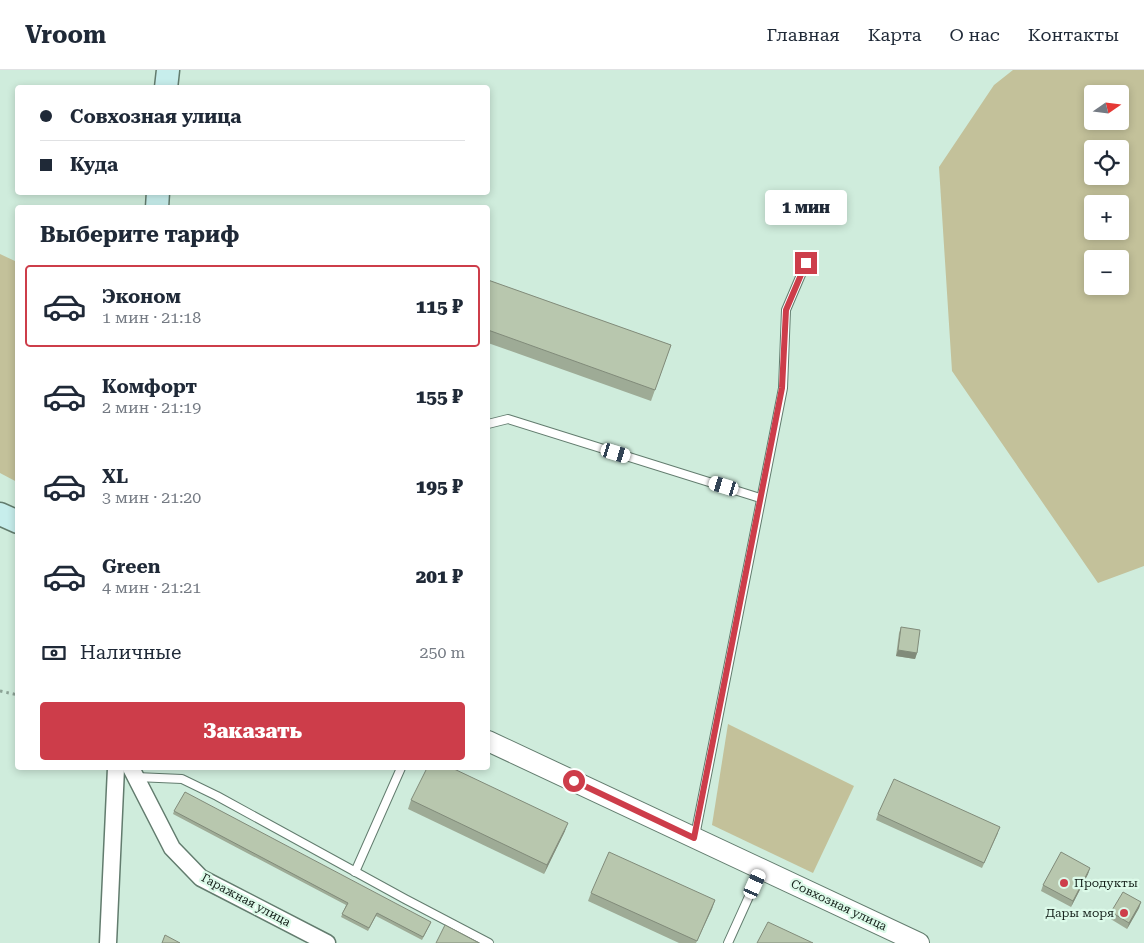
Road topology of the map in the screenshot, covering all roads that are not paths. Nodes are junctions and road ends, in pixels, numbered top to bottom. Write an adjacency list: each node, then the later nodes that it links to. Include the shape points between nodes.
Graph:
1 (168, 70): 2 (main road)
2 (166, 85)
3 (806, 263): 5 (lane, via 786,310 782,388)
4 (490, 424): 5 (lane, via 508,419)
5 (760, 498): 12 (lane)
6 (0, 514): 7 (main road)
7 (15, 521)
8 (490, 742): 12 (street, Совхозная улица)
9 (116, 770): 16 (street)
10 (400, 770): 14 (lane)
11 (133, 772): 14 (lane, via 182,779); 17 (street, Гаражная улица, via 172,848 201,878)
12 (694, 838): 13 (street, Совхозная улица)
13 (762, 869): 15 (street, Совхозная улица); 19 (lane)
14 (355, 872): 18 (lane)
15 (897, 938): 20 (street, Совхозная улица)
16 (108, 943)
17 (327, 943)
18 (489, 943)
19 (728, 943)
20 (919, 943)

